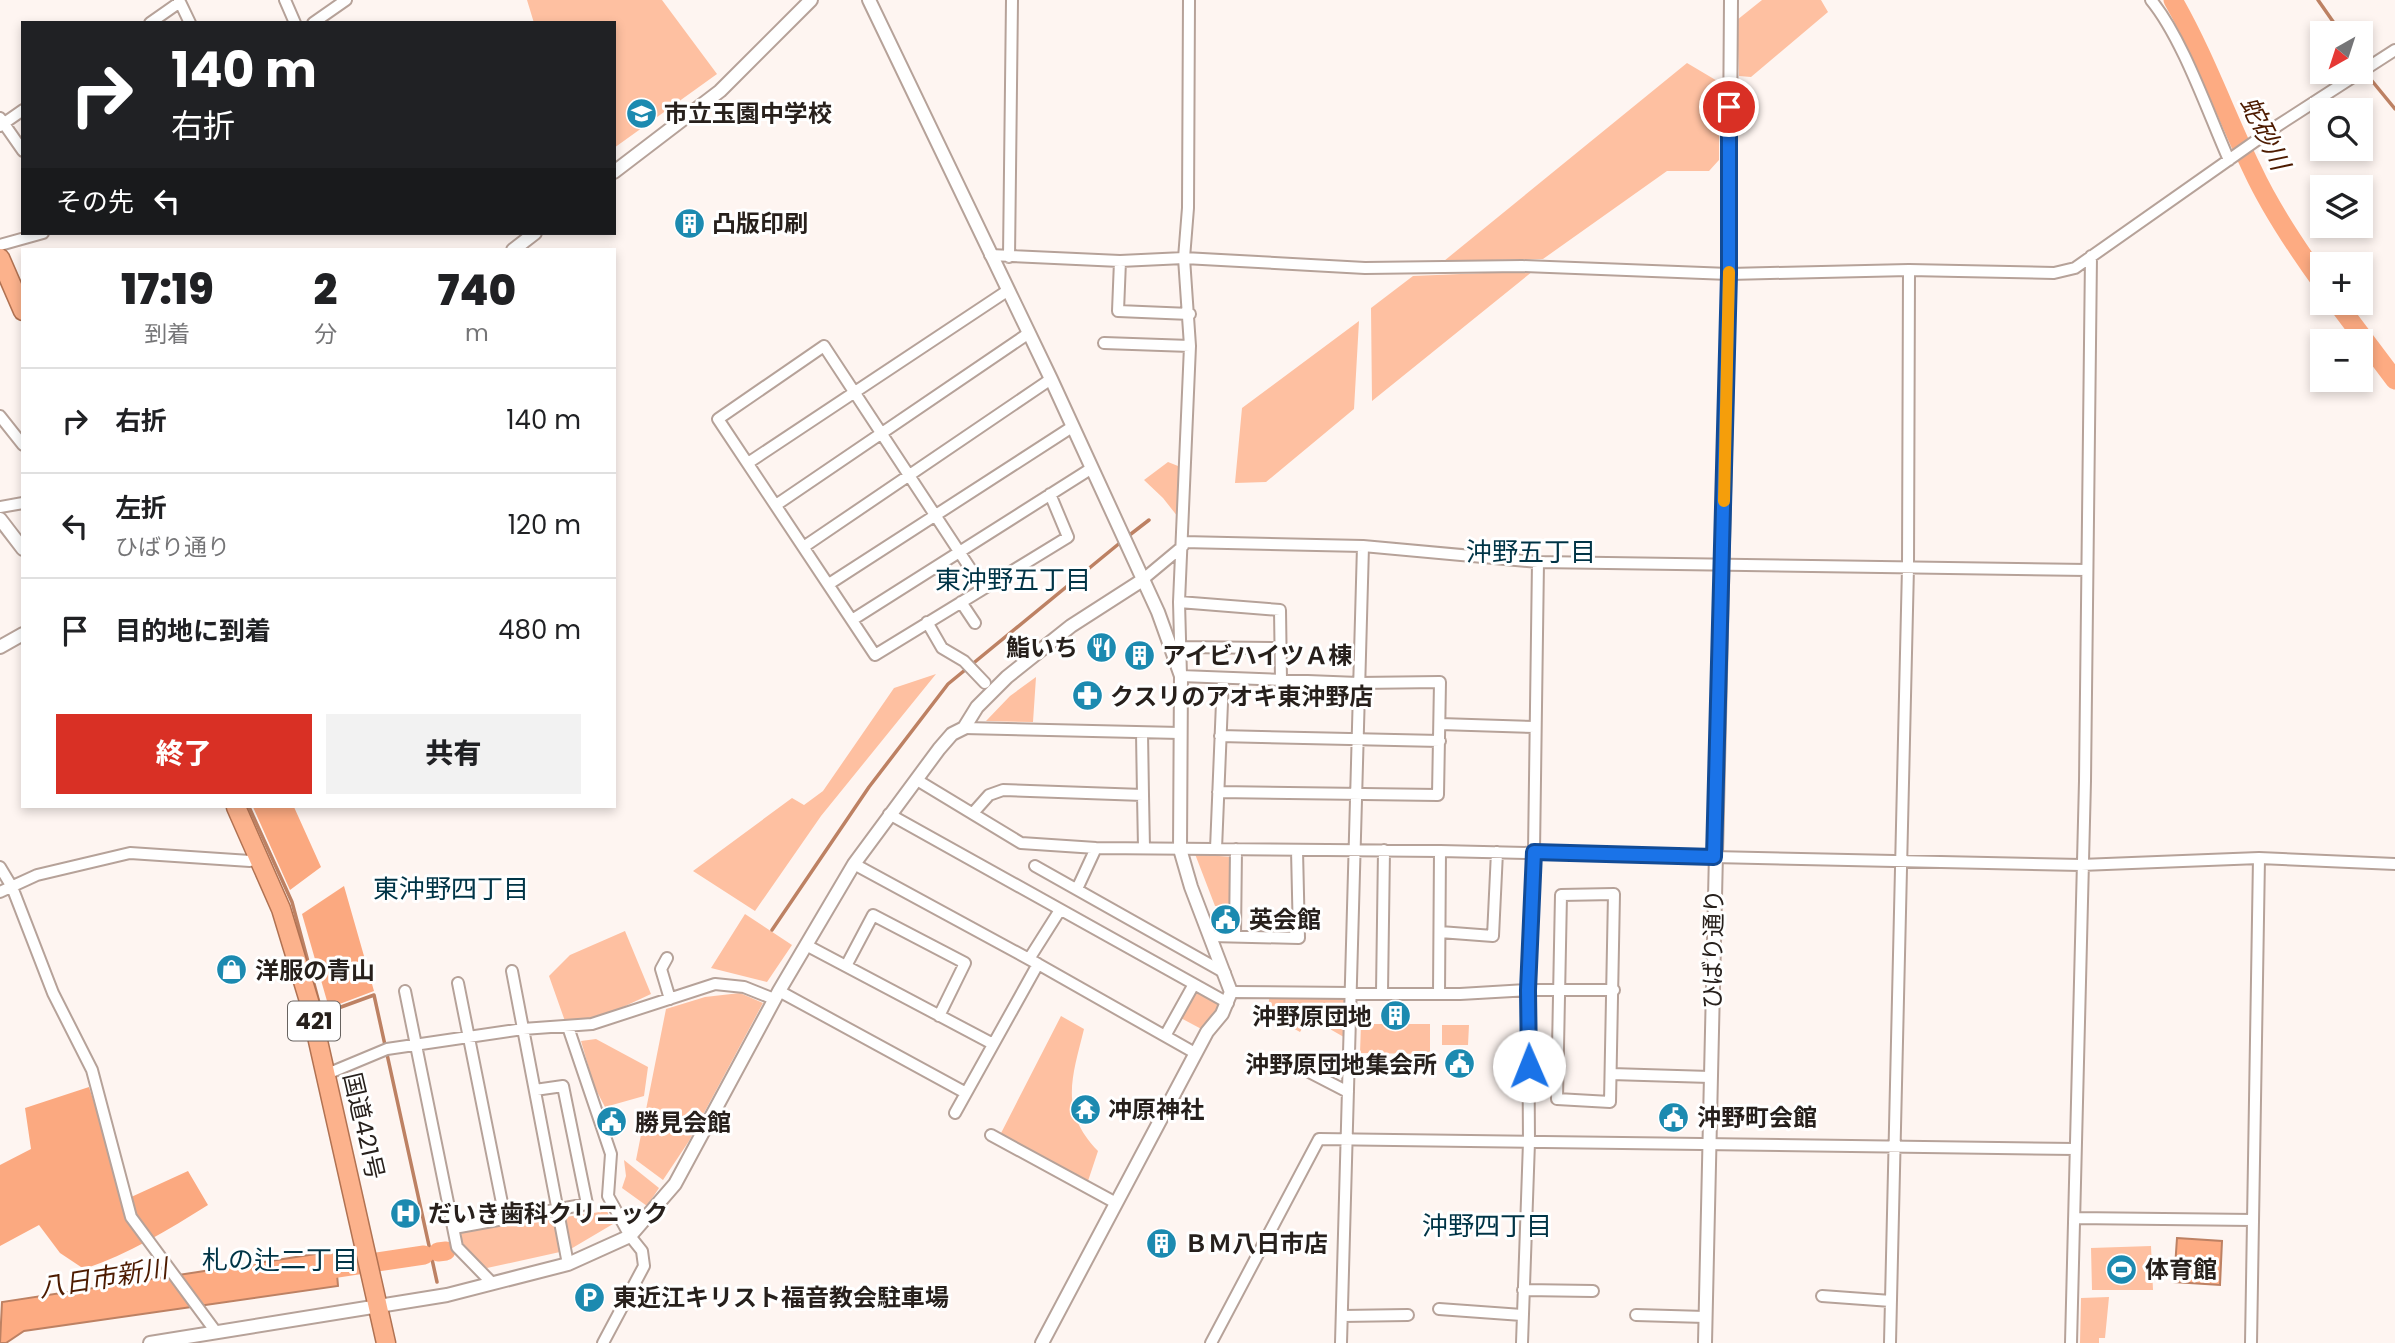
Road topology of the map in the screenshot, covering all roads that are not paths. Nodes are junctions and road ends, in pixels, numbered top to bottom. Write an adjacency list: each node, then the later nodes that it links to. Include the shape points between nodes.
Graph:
1 (285, 0): 12 (street)
2 (346, 0): 13 (street)
3 (811, 0): 19 (street, via 720,92)
4 (869, 0): 24 (street)
5 (1012, 0): 26 (street)
6 (1189, 0): 28 (street)
7 (1731, 0): 31 (street, ひばり通り)
8 (2151, 0): 18 (street, via 2185,60)
9 (179, 1): 10 (street); 11 (street)
10 (153, 21)
11 (189, 21)
12 (294, 21)
13 (316, 21)
14 (2395, 50): 18 (street)
15 (21, 111): 16 (street)
16 (1, 122): 17 (street)
17 (21, 148)
18 (2225, 162): 25 (street)
19 (616, 170)
20 (36, 235): 22 (street)
21 (532, 235): 23 (street)
22 (0, 245)
23 (516, 248)
24 (990, 255): 26 (street); 32 (street)
25 (2091, 256): 30 (street, via 2075,268 2054,273); 61 (street)
26 (1009, 257): 29 (street)
27 (0, 258): 33 (highway)
28 (1184, 258): 29 (street); 31 (street, via 1365,268 1522,266); 34 (street)
29 (1120, 261): 34 (street, via 1118,311)
30 (1909, 270): 31 (street); 60 (street)
31 (1729, 274): 59 (street, ひばり通り)
32 (1007, 291): 35 (street); 39 (street)
33 (21, 306)
34 (1190, 314): 37 (street)
35 (1029, 333): 38 (street); 42 (street)
36 (1104, 343): 37 (street)
37 (1190, 346): 53 (street)
38 (1051, 379): 41 (street); 46 (street)
39 (854, 392): 42 (street); 44 (street); 44 (street, via 824,346 718,419)
40 (0, 416): 43 (street)
41 (1072, 426): 45 (street); 51 (street)
42 (882, 433): 46 (street); 49 (street)
43 (21, 442)
44 (748, 463): 49 (street)
45 (1092, 468): 47 (street); 62 (street)
46 (909, 475): 51 (street); 55 (street)
47 (1050, 495): 57 (street); 64 (street, via 1068,537)
48 (21, 503): 50 (street)
49 (776, 505): 55 (street)
50 (0, 507)
51 (935, 515): 57 (street); 63 (street)
52 (0, 519): 54 (street)
53 (1183, 544): 56 (street); 62 (street); 66 (street)
54 (21, 546)
55 (805, 546): 63 (street)
56 (1363, 547): 58 (street); 78 (street)
57 (960, 552): 64 (street); 67 (street)
58 (1538, 562): 59 (street, via 1669,562); 80 (street)
59 (1723, 567): 60 (street); 106 (street, ひばり通り)
60 (1908, 567): 61 (street); 108 (street)
61 (2087, 570): 110 (street)
62 (1142, 581): 74 (street); 81 (street, via 1071,626 1007,677 977,707)
63 (829, 584): 67 (street)
64 (983, 587): 65 (street)
65 (961, 602): 68 (street); 69 (street)
66 (1179, 602): 72 (street); 73 (street, via 1280,610)
67 (852, 620): 68 (street, via 875,655)
68 (927, 622): 77 (street, via 942,648 964,661)
69 (975, 623)
70 (21, 635): 71 (street)
71 (0, 647)
72 (1180, 647): 73 (street); 74 (street)
73 (1280, 648): 76 (street)
74 (1181, 676): 75 (street); 83 (street)
75 (1223, 678): 76 (street); 84 (street)
76 (1280, 680): 78 (street)
77 (985, 683)
78 (1358, 683): 79 (street, via 1440,682); 85 (street)
79 (1440, 724): 80 (street); 86 (street)
80 (1535, 727): 104 (street)
81 (964, 728): 82 (street); 87 (street, via 951,734)
82 (1142, 733): 83 (street); 90 (street)
83 (1180, 733): 96 (street)
84 (1220, 736): 85 (street); 88 (street)
85 (1357, 739): 86 (street); 89 (street)
86 (1440, 741): 89 (street, via 1438,795)
87 (917, 780): 92 (street); 93 (street)
88 (1218, 792): 89 (street); 97 (street)
89 (1356, 794): 100 (street)
90 (1143, 795): 92 (street, via 1003,790 989,795); 95 (street)
91 (236, 808): 105 (highway, 国道421号 / 421)
92 (973, 813): 94 (street, via 1021,843)
93 (890, 814): 109 (street); 117 (street)
94 (1096, 848): 95 (street); 115 (street)
95 (1144, 848): 96 (street)
96 (1181, 849): 97 (street); 119 (street)
97 (1216, 849): 98 (street)
98 (1237, 849): 99 (street); 120 (street)
99 (1297, 850): 100 (street); 120 (street, via 1299,939)
100 (1354, 850): 101 (street); 134 (street)
101 (1384, 850): 102 (street); 133 (street)
102 (1440, 851): 103 (street); 118 (street)
103 (1497, 852): 104 (street); 118 (street, via 1493,936)
104 (1534, 852): 106 (street); 129 (street)
105 (256, 853): 114 (street, via 250,861 130,853 37,875); 148 (highway, 国道421号 / 421, via 281,909)
106 (1714, 857): 108 (street); 150 (street, ひばり通り)
107 (2259, 858): 110 (street); 111 (street); 165 (street)
108 (1899, 860): 110 (street); 159 (street)
109 (854, 864): 121 (street); 123 (street)
110 (2081, 864): 160 (street)
111 (2395, 864)
112 (1035, 866): 115 (street)
113 (0, 867): 114 (street)
114 (12, 887): 116 (street); 181 (street, via 53,993 92,1070 131,1217)
115 (1077, 889): 126 (street)
116 (0, 892)
117 (1059, 910): 123 (street); 128 (street)
118 (1440, 932): 135 (street)
119 (1211, 936): 120 (street); 126 (street)
120 (1235, 936)
121 (806, 945): 124 (street); 136 (street)
122 (667, 958): 138 (street, via 661,969)
123 (1033, 961): 142 (street); 144 (street)
124 (846, 966): 139 (street); 139 (street, via 873,915 965,964)
125 (512, 971): 141 (street)
126 (1225, 973): 137 (street)
127 (458, 983): 143 (street)
128 (1194, 984): 137 (street); 142 (street)
129 (1528, 990): 130 (street); 135 (street); 157 (street)
130 (1559, 990): 131 (street); 131 (street, via 1561,895 1614,894); 149 (street, via 1557,1099 1610,1102)
131 (1614, 990): 149 (street)
132 (405, 991): 145 (street)
133 (1382, 992): 134 (street); 135 (street)
134 (1350, 993): 137 (street); 152 (street)
135 (1439, 993)
136 (776, 995): 138 (street, via 715,984); 153 (street); 167 (street, via 675,1184)
137 (1229, 998): 146 (street)
138 (670, 999): 140 (street)
139 (939, 1016): 144 (street)
140 (568, 1027): 141 (street); 167 (street, via 611,1154 608,1196)
141 (523, 1029): 143 (street); 151 (street)
142 (1166, 1036): 146 (street)
143 (469, 1037): 145 (street); 164 (street)
144 (993, 1044): 153 (street)
145 (414, 1045): 148 (street, via 387,1049); 166 (street)
146 (1195, 1053): 161 (street)
147 (1288, 1061): 152 (street)
148 (327, 1074): 174 (highway, 国道421号 / 421)
149 (1611, 1074): 150 (street)
150 (1710, 1077): 158 (street, ひばり通り)
151 (535, 1090): 162 (street); 162 (street, via 563,1086 587,1204)
152 (1348, 1092): 156 (street)
153 (966, 1093): 154 (street)
154 (955, 1113)
155 (991, 1135): 161 (street)
156 (1348, 1140): 157 (street); 179 (street); 186 (street, via 1319,1139)
157 (1529, 1142): 158 (street); 170 (street)
158 (1708, 1142): 159 (street); 180 (street, ひばり通り)
159 (1894, 1144): 160 (street); 173 (street)
160 (2075, 1149): 163 (street)
161 (1116, 1203): 185 (street)
162 (559, 1209): 164 (street); 168 (street)
163 (2074, 1218): 165 (street); 191 (street)
164 (505, 1219): 166 (street)
165 (2253, 1220): 192 (street)
166 (454, 1227): 169 (street, via 457,1247)
167 (630, 1236): 168 (street); 184 (street, via 642,1251 644,1266)
168 (568, 1264): 169 (street)
169 (492, 1283): 174 (street)
170 (1523, 1290): 171 (street); 177 (street)
171 (1593, 1291)
172 (1822, 1296): 173 (street)
173 (1891, 1300): 190 (street)
174 (379, 1307): 181 (street); 183 (highway, 国道421号 / 421)
175 (1439, 1309): 177 (street)
176 (1408, 1315): 179 (street)
177 (1522, 1315): 188 (street)
178 (1636, 1315): 180 (street)
179 (1342, 1316): 187 (street)
180 (1705, 1317): 189 (street, ひばり通り)
181 (216, 1332): 182 (street)
182 (150, 1343)
183 (386, 1343)
184 (603, 1343)
185 (1042, 1343)
186 (1211, 1343)
187 (1341, 1343)
188 (1522, 1343)
189 (1705, 1343)
190 (1890, 1343)
191 (2071, 1343)
192 (2251, 1343)

